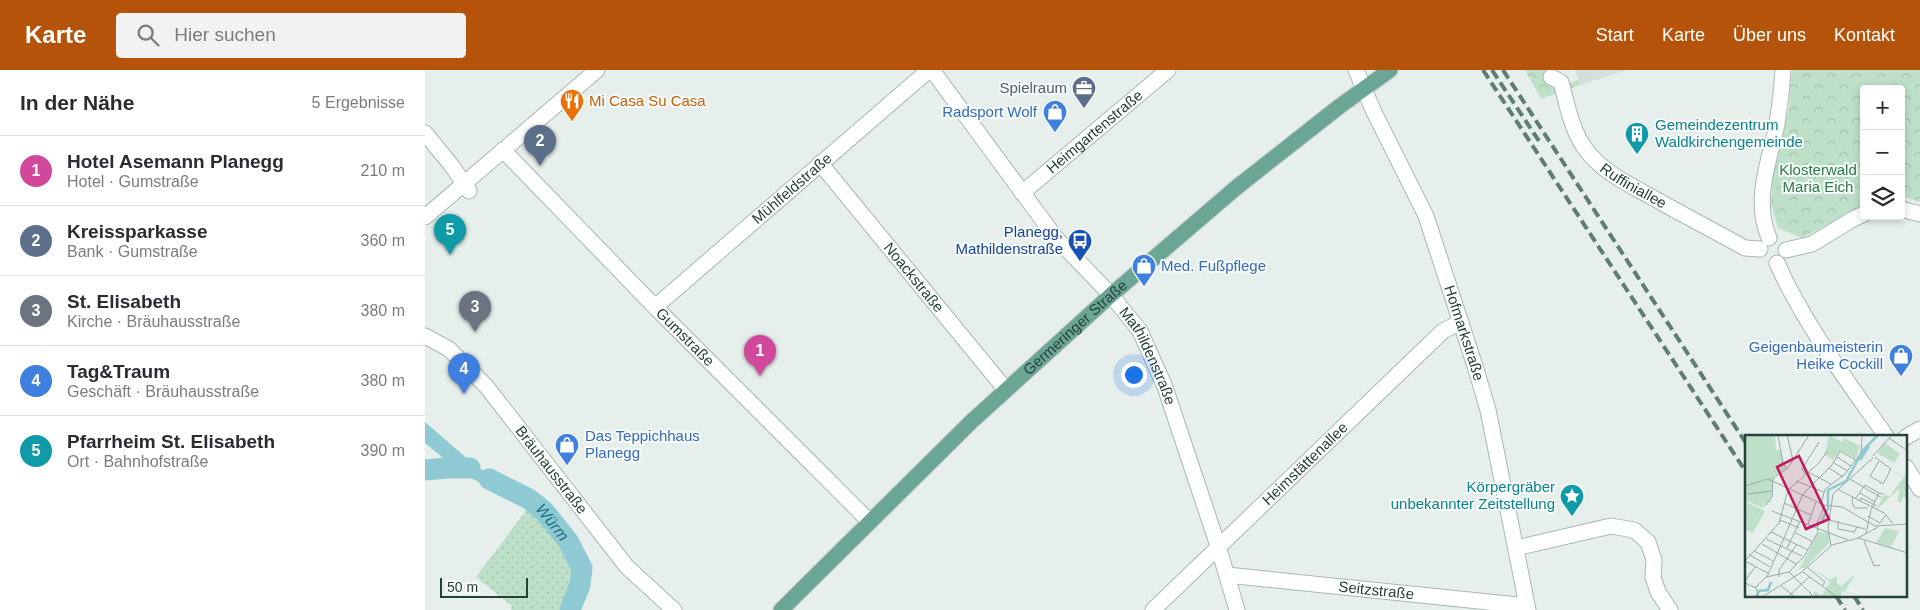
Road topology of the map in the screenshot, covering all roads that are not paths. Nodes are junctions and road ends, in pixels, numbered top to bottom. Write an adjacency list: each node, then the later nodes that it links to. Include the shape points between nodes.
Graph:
1 (597, 70): 10 (street)
2 (930, 70): 11 (street, Mühlfeldstraße); 13 (street, Mathildenstraße)
3 (1168, 70): 13 (street, Heimgartenstraße)
4 (1356, 70): 8 (street, Hofmarkstraße)
5 (1390, 70): 8 (main road, Germeringer Straße)
6 (1783, 70): 18 (street, via 1777,124 1763,182)
7 (1551, 77): 18 (street, Ruffiniallee, via 1561,82 1571,121 1583,147 1611,173 1745,248)
8 (1363, 89): 21 (main road, Germeringer Straße, via 1237,187); 23 (street, Hofmarkstraße, via 1426,216)
9 (425, 133): 12 (street)
10 (503, 150): 12 (street); 22 (street, Gumstraße)
11 (820, 163): 22 (street, Mühlfeldstraße); 25 (street, Noackstraße)
12 (466, 187): 17 (street)
13 (1022, 194): 21 (street, Mathildenstraße, via 1057,238)
14 (1905, 210): 15 (street)
15 (1920, 214)
16 (1860, 215): 19 (street, via 1812,244)
17 (425, 217)
18 (1765, 244): 19 (street, Ruffiniallee, via 1781,240); 20 (street, Ruffiniallee, via 1761,254 1767,262)
19 (1787, 250): 20 (street)
20 (1777, 263): 27 (street, Ruffiniallee, via 1810,323)
21 (1111, 295): 25 (main road, Germeringer Straße); 32 (street, Mathildenstraße, via 1140,331 1165,387)
22 (655, 307): 31 (street, Gumstraße)
23 (1461, 322): 32 (street, Heimstättenallee, via 1443,331); 33 (street, Hofmarkstraße, via 1488,410)
24 (425, 336): 37 (street, Bräuhausstraße, via 449,349 486,386 627,567)
25 (1007, 390): 31 (main road, Germeringer Straße)
26 (1920, 430): 28 (street)
27 (1885, 435)
28 (1907, 436)
29 (1907, 469): 30 (street)
30 (1920, 489)
31 (870, 522): 36 (main road, Germeringer Straße)
32 (1218, 546): 34 (street, Mathildenstraße); 38 (street, Heimstättenallee)
33 (1516, 548): 35 (street, Hofmarkstraße); 40 (street, via 1611,526 1634,530 1648,542 1653,577)
34 (1227, 575): 35 (street, Seitzstraße); 39 (street, Mathildenstraße)
35 (1527, 608)
36 (786, 609)
37 (674, 610)
38 (1153, 610)
39 (1237, 610)
40 (1670, 610)

